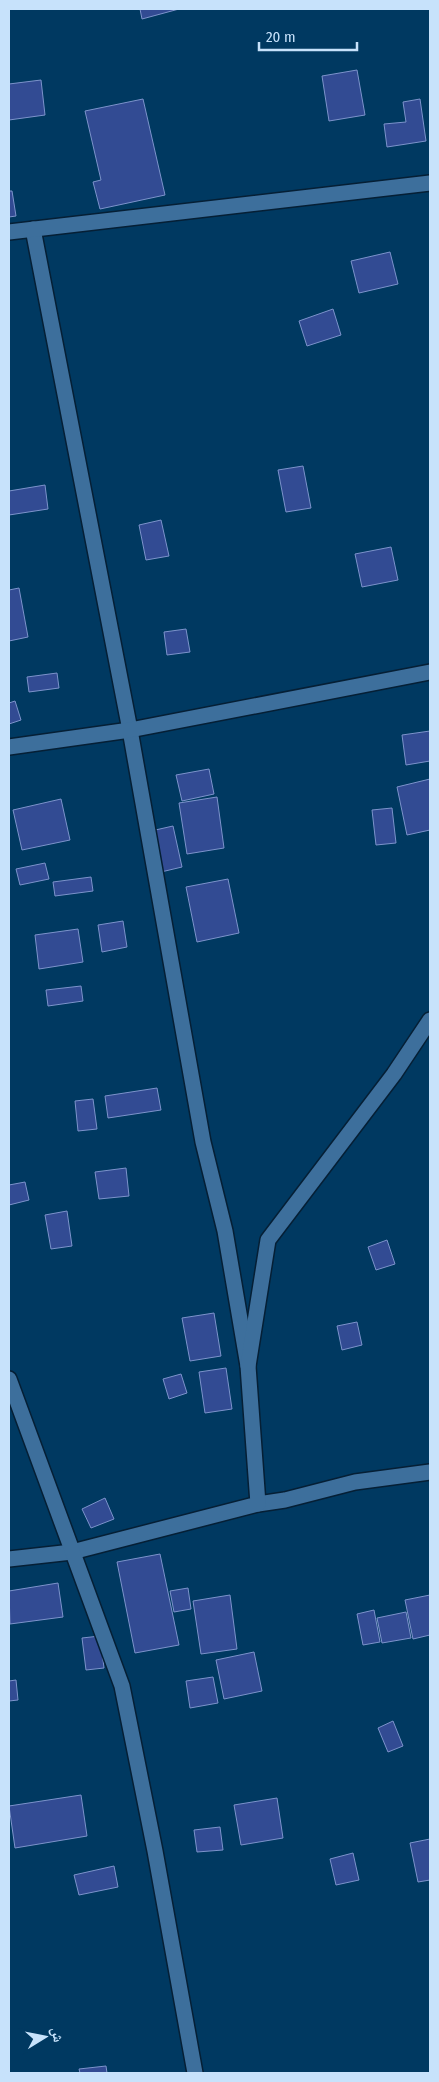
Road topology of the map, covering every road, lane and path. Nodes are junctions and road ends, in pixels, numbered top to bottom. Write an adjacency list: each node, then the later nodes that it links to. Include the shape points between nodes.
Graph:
1 (430, 183): 2 (street)
2 (32, 229): 3 (street); 5 (street)
3 (9, 232)
4 (430, 672): 5 (street)
5 (130, 730): 6 (street); 8 (street, via 203,1142 225,1231)
6 (9, 747)
7 (430, 1020): 8 (street, via 394,1074 268,1240)
8 (248, 1366): 11 (street)
9 (9, 1379): 12 (street)
10 (430, 1472): 11 (street, via 355,1482)
11 (258, 1504): 12 (street)
12 (72, 1552): 13 (street); 14 (street, via 122,1686)
13 (9, 1558)
14 (195, 2073)

